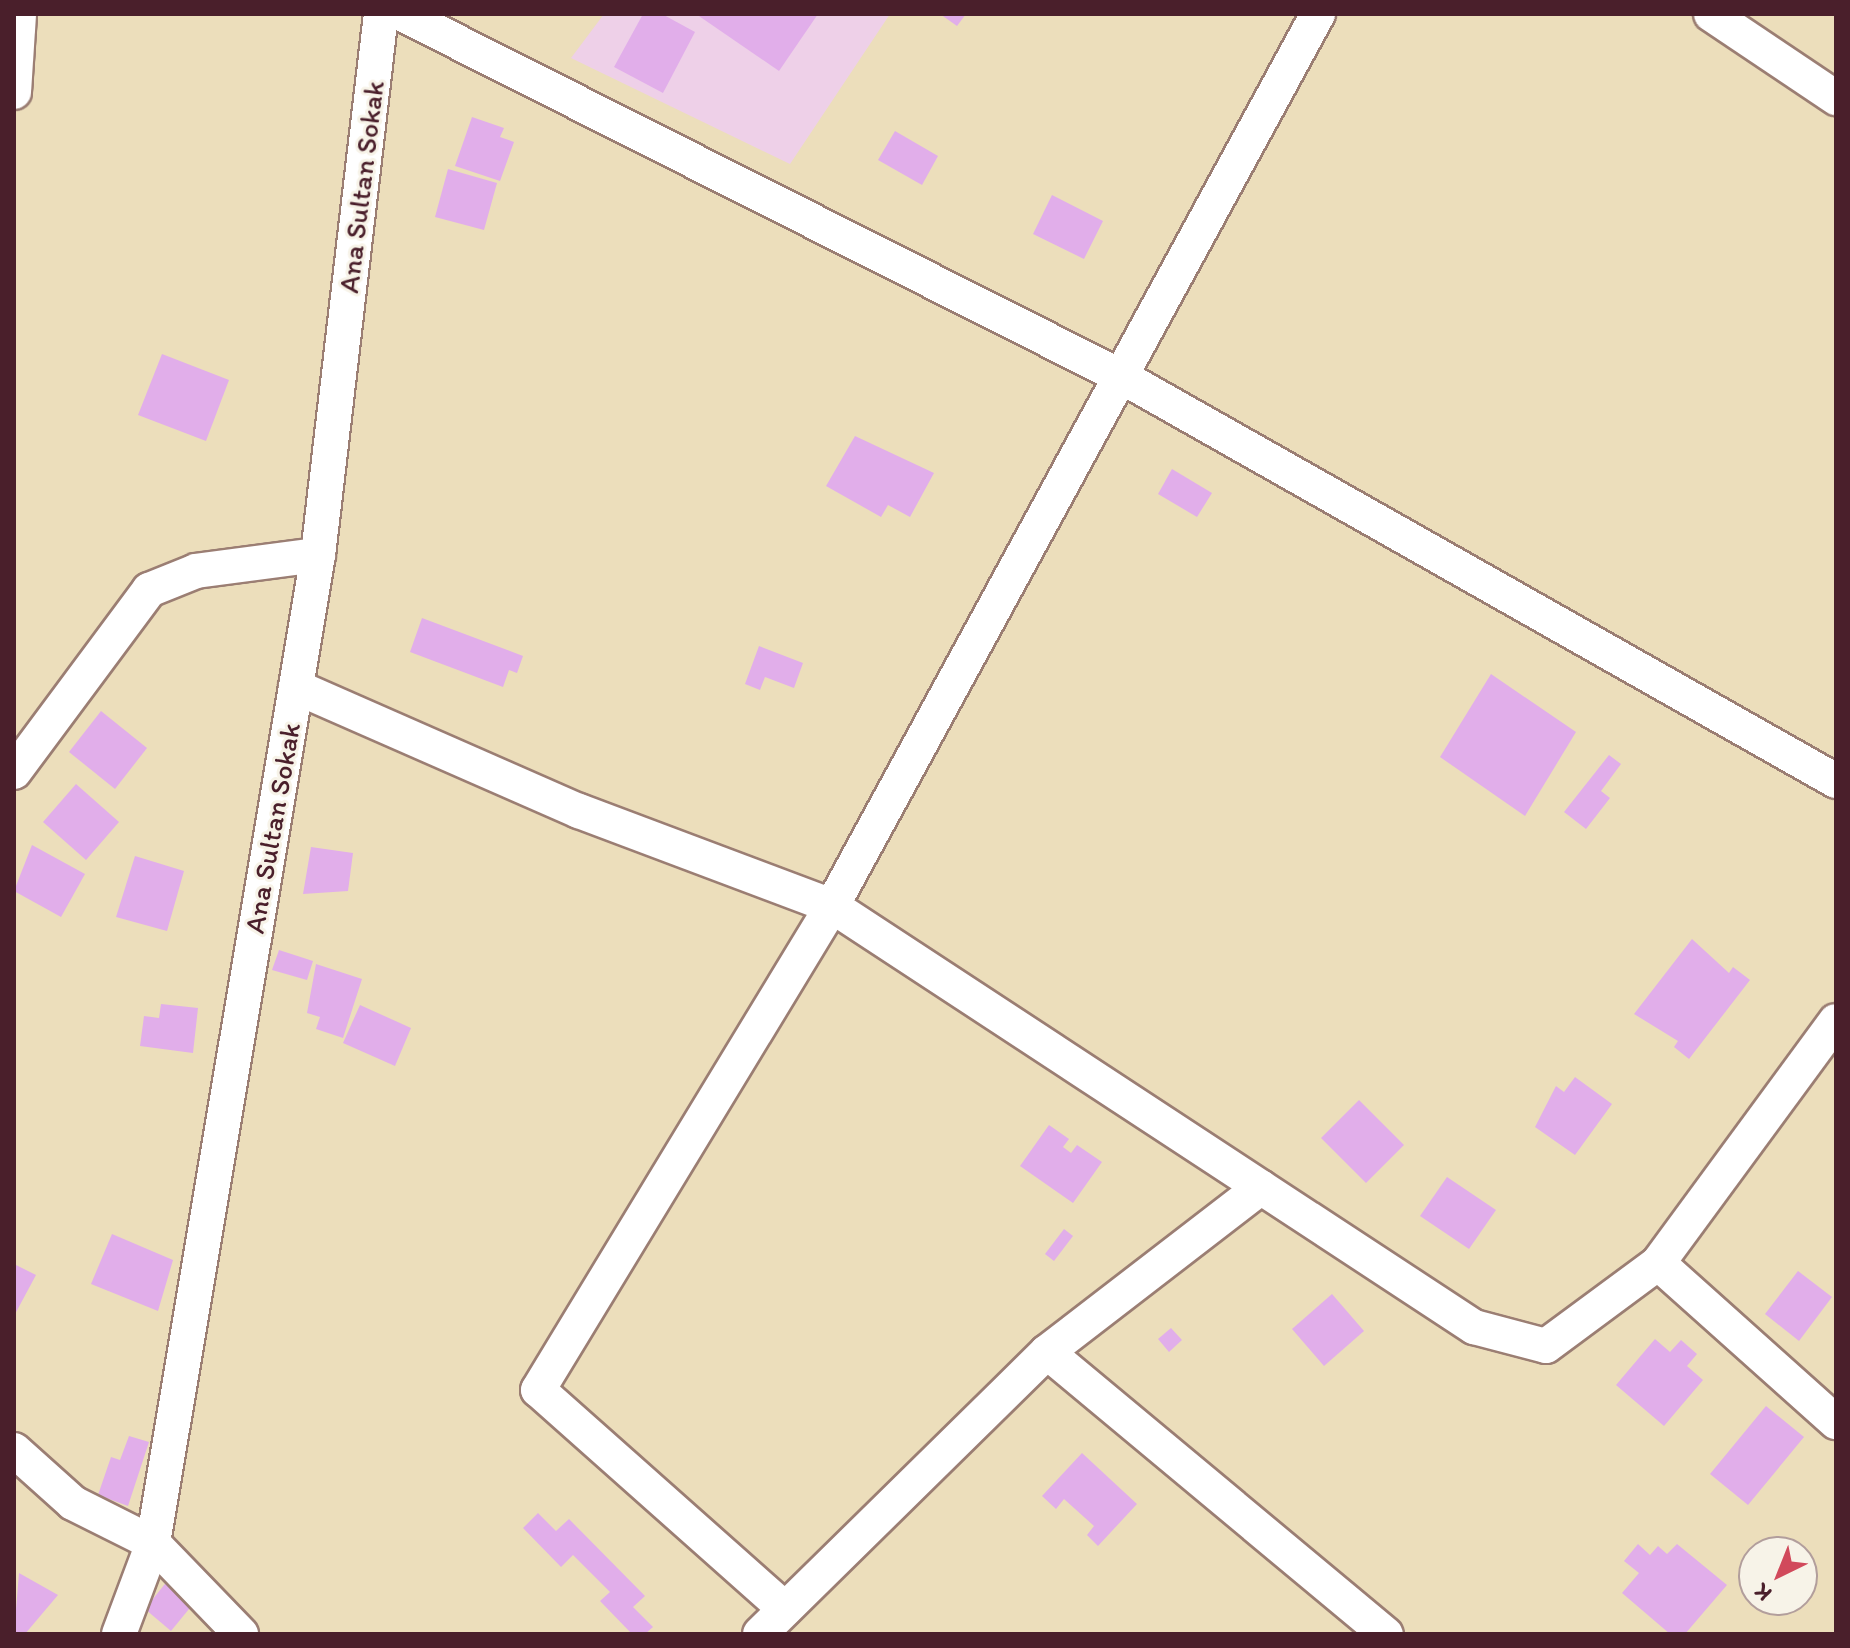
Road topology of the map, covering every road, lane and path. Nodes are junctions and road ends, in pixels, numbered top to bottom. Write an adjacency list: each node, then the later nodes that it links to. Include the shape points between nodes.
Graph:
1 (19, 14): 6 (street)
2 (381, 14): 9 (street, Ana Sultan Sokak)
3 (402, 14): 8 (street)
4 (1318, 14): 8 (street)
5 (1711, 14): 7 (street)
6 (14, 92)
7 (1836, 98)
8 (1124, 378): 12 (street); 13 (street)
9 (318, 555): 10 (street, Ana Sultan Sokak); 11 (street, via 196,571 149,590)
10 (296, 687): 13 (street, via 579,811); 20 (street, Ana Sultan Sokak)
11 (14, 772)
12 (1836, 781)
13 (832, 906): 15 (street); 21 (street, via 538,1390)
14 (1836, 1021): 16 (street)
15 (1261, 1187): 16 (street, via 1474,1327 1546,1346); 17 (street)
16 (1658, 1263): 18 (street)
17 (1047, 1352): 21 (street); 25 (street)
18 (1836, 1422)
19 (14, 1450): 20 (street, via 73,1503)
20 (153, 1543): 22 (street, Ana Sultan Sokak); 23 (street)
21 (785, 1609): 24 (street)
22 (119, 1634)
23 (241, 1634)
24 (760, 1634)
25 (1386, 1634)

